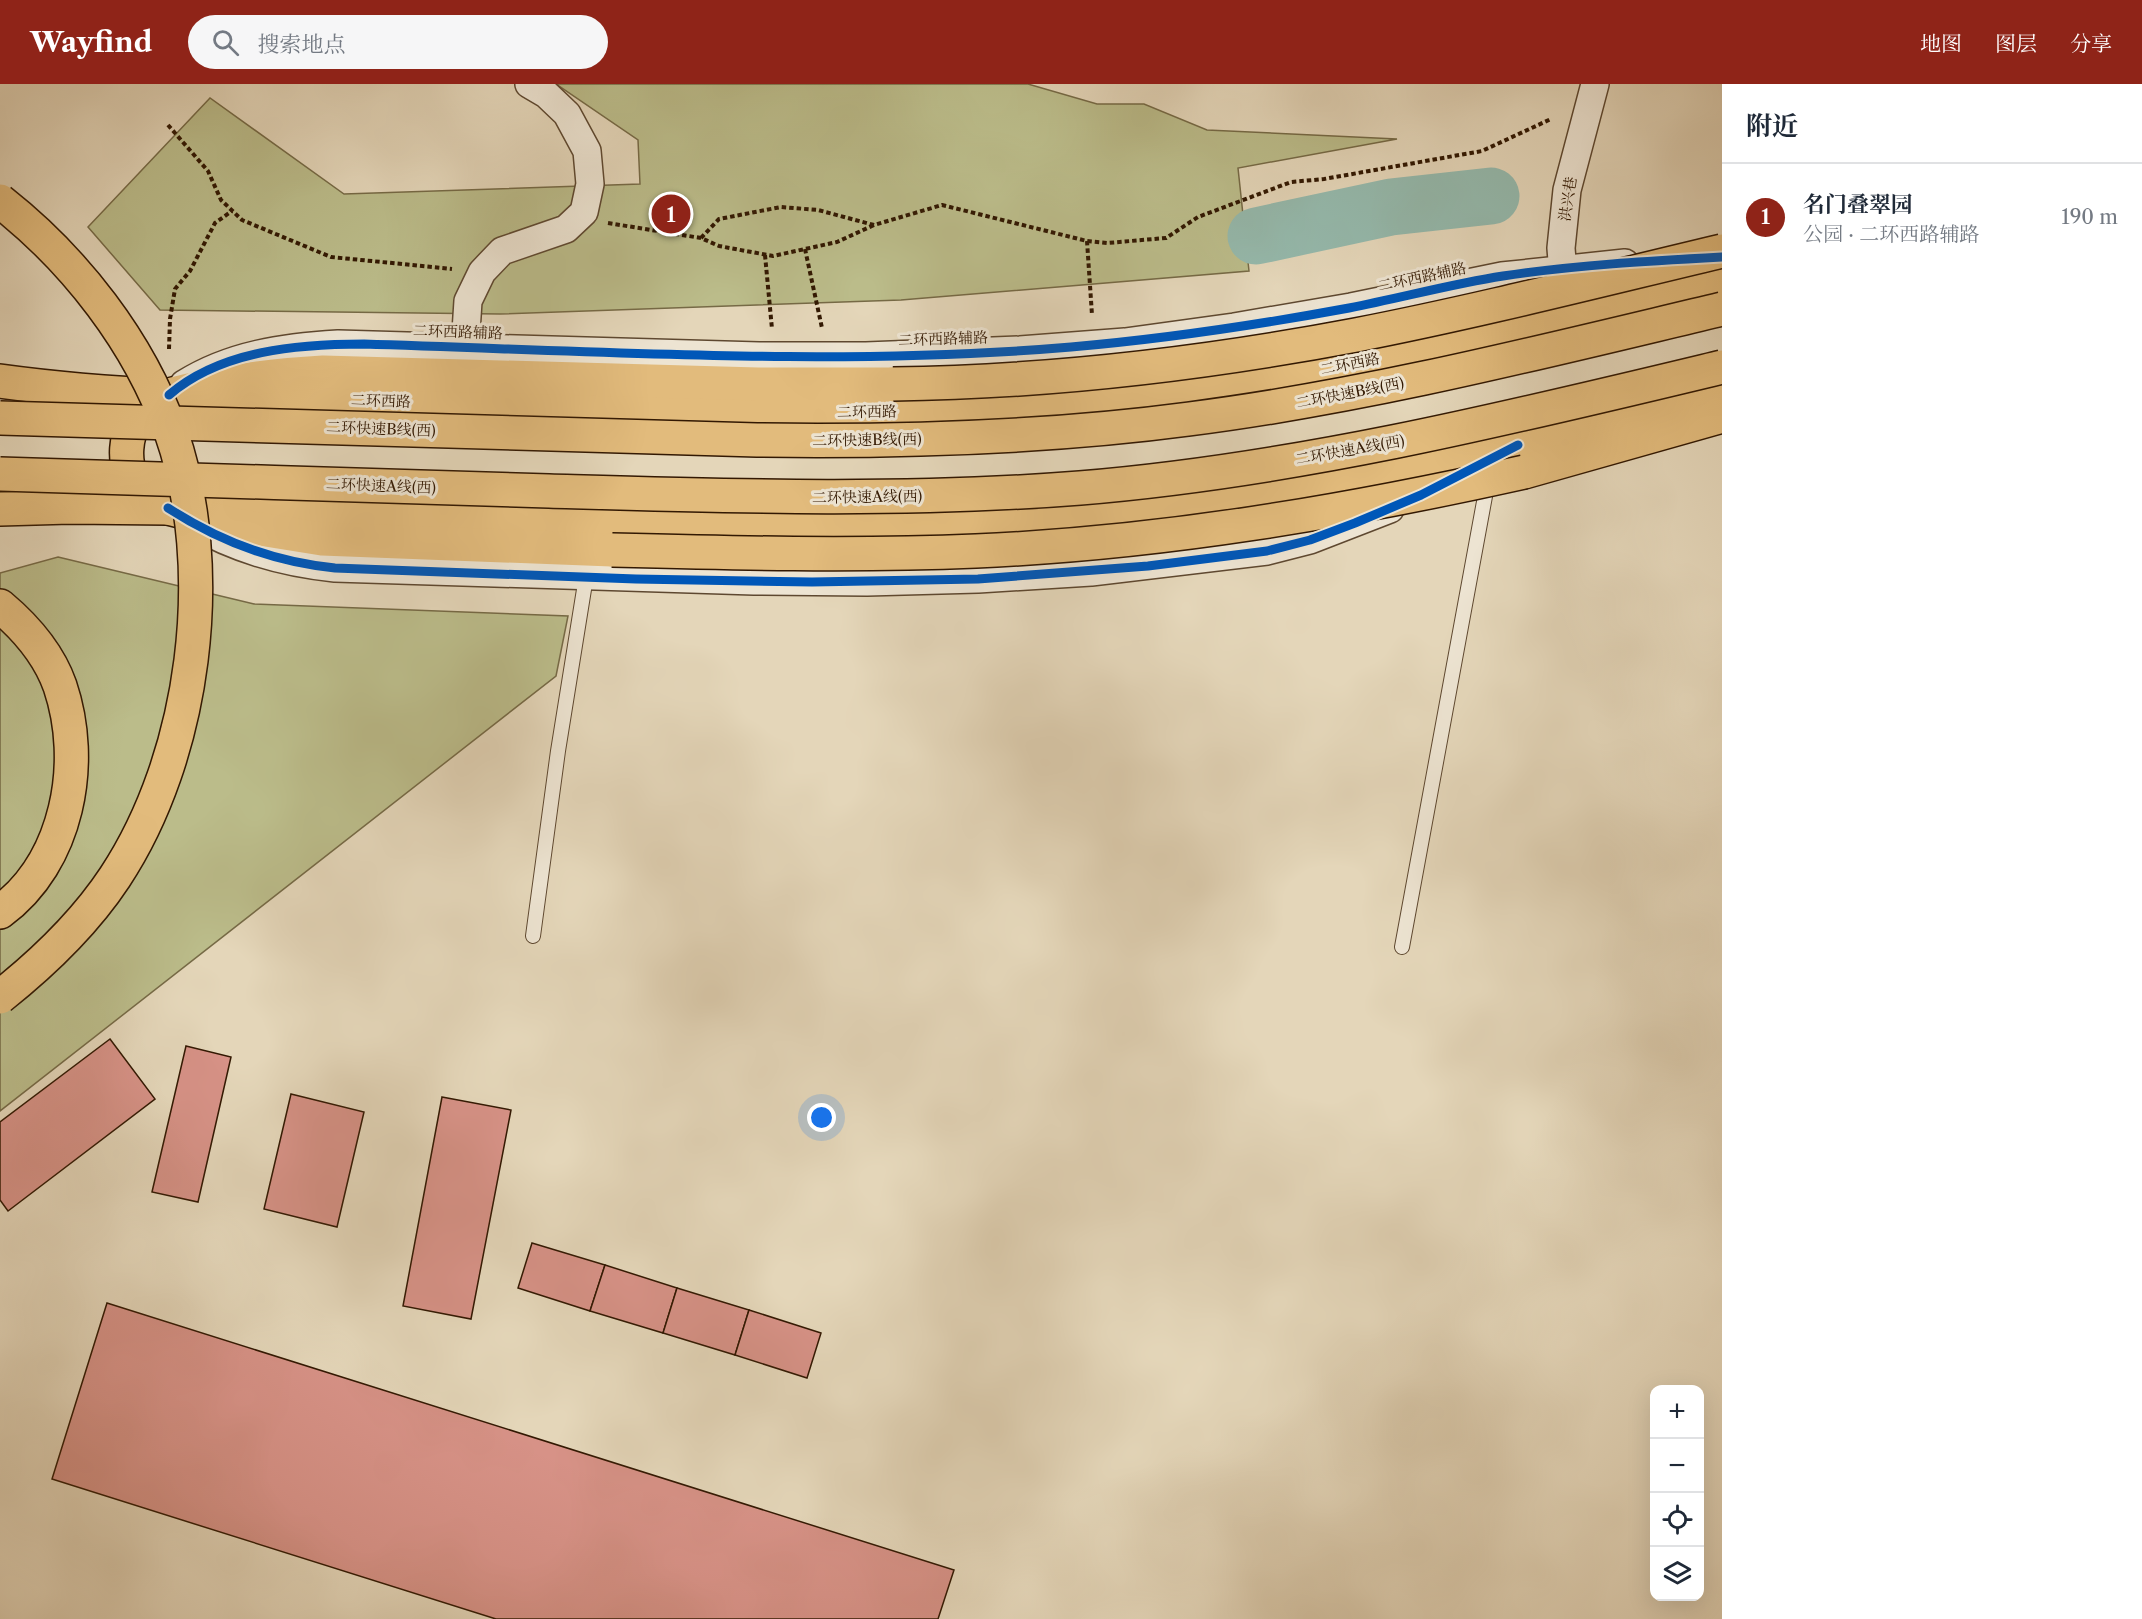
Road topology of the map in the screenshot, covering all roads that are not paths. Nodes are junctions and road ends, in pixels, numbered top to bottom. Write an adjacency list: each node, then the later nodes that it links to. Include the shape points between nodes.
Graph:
1 (529, 84): 10 (street, via 567,114 587,151 590,184 584,212 566,229 502,250 482,272 468,302)
2 (1595, 84): 6 (street, 洪兴巷, via 1567,190 1561,248)
3 (0, 201): 26 (main road, bridge, via 68,265 140,363 157,397 182,467 190,503 196,578 184,696 166,768 149,814 133,847 89,912 53,952)
4 (1722, 251): 13 (main road, bridge, via 1420,322 1238,355 1075,375 893,384 780,384 323,372 259,377)
5 (1722, 257): 6 (street, 二环西路辅路)
6 (1563, 268): 9 (street, 洪兴巷); 10 (street, 二环西路辅路, via 1234,327 1094,344 959,354 828,356)
7 (1722, 280): 9 (main road, 二环西路)
8 (1722, 309): 16 (main road, 二环快速B线(西), bridge, via 1488,365 1305,401 1133,426 1026,435 757,441)
9 (1566, 317): 13 (main road, 二环西路, via 1289,376 1130,398 1024,407 758,412)
10 (465, 347): 13 (street, 二环西路辅路, via 364,344 291,348 222,365)
11 (1722, 367): 18 (main road, 二环快速A线(西), bridge, via 1455,430 1315,457 1185,477 1029,491 756,497)
12 (0, 381): 13 (main road, 二环西路)
13 (169, 395): 20 (main road, via 151,402 138,416 129,434 126,454 129,474 139,492)
14 (1722, 396): 17 (main road)
15 (1722, 416): 20 (main road, bridge, via 1524,472 1388,501 1203,531 1089,544 934,553 755,553 322,539 236,525)
16 (0, 418)
17 (1499, 452): 20 (main road, via 1199,503 976,523 710,524); 21 (street, via 1421,495 1370,517 1310,540 1267,551 1091,572 934,581); 25 (lane, via 1477,534)
18 (0, 474)
19 (0, 508): 20 (main road)
20 (168, 508): 21 (street, via 240,547 313,566)
21 (586, 577): 24 (lane)
22 (0, 606): 23 (main road, via 30,636 60,686 69,728 71,766 68,801 44,862 26,887)
23 (0, 912)
24 (533, 936)
25 (1402, 947)
26 (0, 997)

